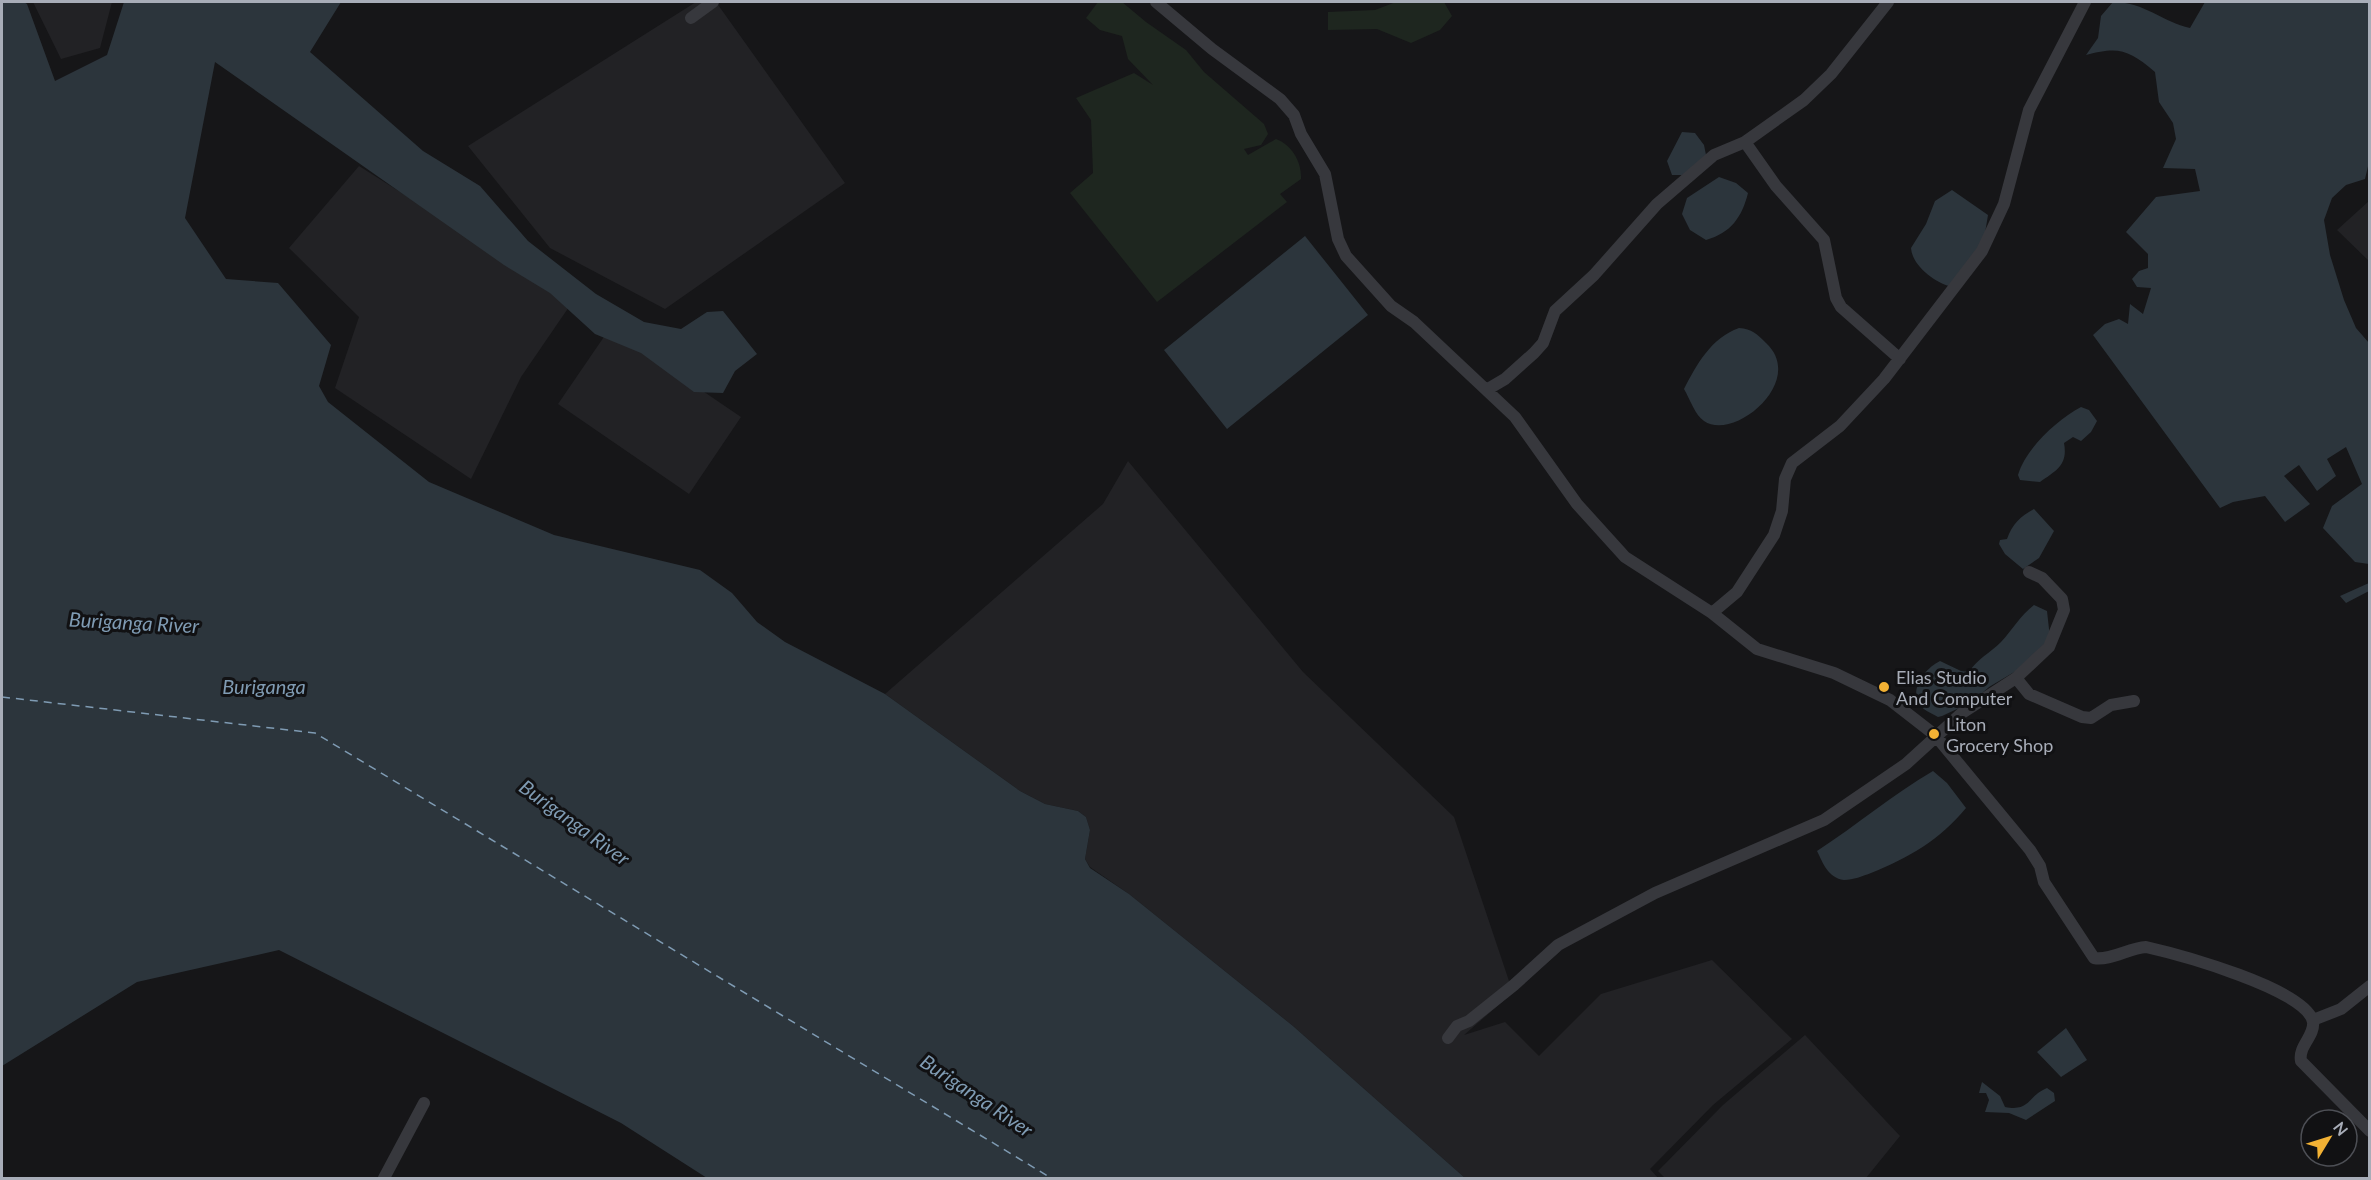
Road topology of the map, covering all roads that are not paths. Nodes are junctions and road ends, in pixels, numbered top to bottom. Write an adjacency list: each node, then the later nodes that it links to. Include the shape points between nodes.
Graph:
1 (713, 2): 5 (street)
2 (1156, 2): 8 (street, via 1280,99 1294,115 1325,174 1338,239 1346,256 1391,306)
3 (1888, 2): 6 (street, via 1811,94)
4 (2083, 2): 7 (street, via 2030,110 2004,204 1982,251)
5 (691, 18)
6 (1745, 142): 7 (street, via 1776,186 1824,240 1841,307); 8 (street, via 1714,155 1657,204 1594,275 1555,311 1538,348 1505,379)
7 (1900, 359): 10 (street, via 1840,426 1792,464 1785,479 1782,511 1774,535 1737,592)
8 (1488, 389): 10 (street, via 1530,436 1577,504 1625,557)
9 (2029, 572): 11 (street, via 2042,578 2061,599 2064,610 2049,647)
10 (1712, 613): 13 (street, via 1757,649 1834,673 1876,692)
11 (2016, 678): 12 (street, via 2029,694 2082,717 2091,718 2112,705); 13 (street)
12 (2134, 701)
13 (1935, 735): 15 (street, via 2030,850 2044,882 2094,958 2102,960 2146,946 2172,953 2268,986); 16 (street, via 1906,764 1824,820 1703,871 1558,945 1514,985 1457,1026)
14 (2370, 986): 15 (street, via 2341,1009)
15 (2313, 1020): 18 (street, via 2301,1060)
16 (1448, 1038)
17 (424, 1103): 19 (street)
18 (2370, 1131)
19 (384, 1179)

